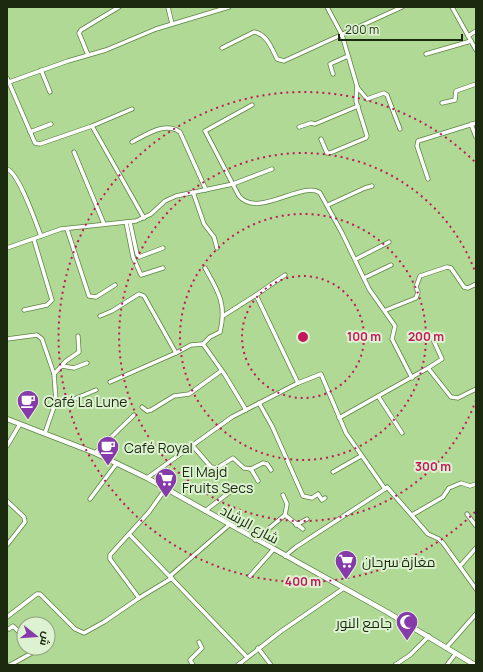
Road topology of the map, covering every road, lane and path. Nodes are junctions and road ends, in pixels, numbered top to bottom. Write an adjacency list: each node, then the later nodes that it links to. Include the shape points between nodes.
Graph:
1 (119, 7): 15 (street, via 81,30)
2 (168, 7): 7 (street)
3 (229, 7): 7 (street)
4 (328, 7): 9 (street)
5 (402, 7): 9 (street)
6 (452, 7): 10 (street)
7 (172, 24): 15 (street)
8 (476, 31): 10 (street)
9 (342, 35): 12 (street, via 284,61 277,59 268,42 254,32); 16 (street)
10 (468, 36): 11 (street)
11 (471, 41): 13 (street); 14 (street)
12 (222, 48)
13 (476, 50)
14 (426, 54)
15 (88, 55): 17 (street)
16 (348, 56): 18 (street, via 330,64); 21 (street)
17 (41, 70): 19 (street); 22 (street)
18 (333, 74)
19 (8, 80): 33 (street)
20 (476, 84): 23 (street, via 456,91 455,100)
21 (357, 86): 25 (street); 32 (street, via 367,99 387,94)
22 (50, 92)
23 (442, 103)
24 (252, 105): 41 (street, via 205,131)
25 (358, 106): 31 (street, via 316,124); 35 (street, via 366,138 327,153)
26 (132, 109): 30 (street)
27 (476, 123): 29 (street)
28 (51, 124): 33 (street)
29 (471, 124): 34 (street); 40 (street, via 418,141 416,146)
30 (92, 126): 33 (street, via 40,144 35,143); 46 (street)
31 (299, 127)
32 (400, 129)
33 (30, 132)
34 (476, 137)
35 (321, 139)
36 (132, 142): 43 (street, via 164,128 176,129 180,132)
37 (74, 152): 48 (street)
38 (7, 169): 50 (street, via 12,171 19,184)
39 (272, 169): 41 (street)
40 (428, 179)
41 (233, 184): 43 (street); 45 (street, via 244,202 253,205 315,191 320,193)
42 (372, 186): 45 (street)
43 (206, 190): 44 (street)
44 (193, 192): 46 (street, via 165,201); 55 (street, via 204,224 214,237)
45 (328, 205): 56 (street)
46 (144, 218): 47 (street)
47 (128, 222): 48 (street); 54 (street, via 139,257); 58 (street, via 133,257 141,275)
48 (104, 224): 49 (street)
49 (67, 229): 50 (street); 63 (street, via 89,296 96,296)
50 (41, 236): 51 (street)
51 (34, 240): 53 (street); 65 (street, via 52,300 47,305)
52 (389, 242): 56 (street)
53 (7, 248)
54 (163, 248)
55 (217, 248)
56 (356, 259): 61 (street)
57 (390, 265): 61 (street)
58 (164, 268)
59 (205, 268): 68 (street, via 221,298)
60 (285, 275): 64 (street)
61 (364, 278): 66 (street, via 368,289)
62 (476, 284): 66 (street, via 464,287 451,268 442,268 420,276 416,298)
63 (115, 285)
64 (256, 294): 68 (street); 81 (street)
65 (24, 310)
66 (386, 310): 79 (street, via 396,326 392,339)
67 (100, 316): 73 (street, via 139,294 144,296)
68 (223, 316): 72 (street, via 220,332)
69 (431, 335): 76 (street, via 442,360)
70 (78, 336): 75 (street, via 79,352)
71 (7, 340): 78 (street, via 37,335 42,339)
72 (203, 344): 73 (street, via 191,345); 77 (street)
73 (176, 353): 80 (street)
74 (87, 363): 75 (street, via 74,368)
75 (62, 366): 78 (street)
76 (428, 368): 79 (street); 82 (street, via 451,397 458,398)
77 (221, 371): 87 (street, via 189,394 174,396 151,410 147,411); 88 (street)
78 (54, 374): 86 (street)
79 (412, 378): 84 (street)
80 (110, 382)
81 (298, 383): 85 (street); 90 (street, via 321,374)
82 (476, 389)
83 (96, 390): 86 (street)
84 (378, 396): 90 (street); 94 (street)
85 (259, 403): 88 (street); 110 (street, via 303,496 312,498 318,494 322,500)
86 (55, 407): 93 (street)
87 (142, 407)
88 (246, 410): 95 (street)
89 (134, 416): 97 (street)
90 (339, 418): 98 (street)
91 (7, 419): 92 (street, شارع الرشاد)
92 (20, 424): 93 (street, شارع الرشاد); 96 (street)
93 (45, 433): 97 (street, شارع الرشاد)
94 (402, 433)
95 (192, 445): 100 (street, via 211,467 217,468 233,458 244,468); 103 (street)
96 (7, 446)
97 (95, 453): 99 (street, شارع الرشاد)
98 (361, 456): 102 (street); 108 (street)
99 (117, 463): 103 (street, شارع الرشاد); 111 (street)
100 (251, 469): 101 (street, via 263,463); 104 (street)
101 (271, 470)
102 (333, 472)
103 (147, 478): 106 (street, شارع الرشاد)
104 (258, 481)
105 (476, 484): 116 (street, via 470,486 461,483 449,488 443,497)
106 (166, 488): 113 (street, شارع الرشاد); 122 (street)
107 (235, 488): 113 (street)
108 (385, 489): 116 (street, via 388,487); 127 (street)
109 (283, 495): 115 (street, via 287,504)
110 (325, 498)
111 (90, 499)
112 (7, 501): 124 (street, via 24,517 25,522)
113 (205, 511): 118 (street, شارع الرشاد)
114 (467, 514): 120 (street)
115 (286, 515): 119 (street); 123 (street)
116 (412, 515): 128 (street, via 428,534 439,539)
117 (307, 519): 119 (street)
118 (229, 525): 123 (street, شارع الرشاد); 130 (street)
119 (296, 525): 121 (street)
120 (476, 526)
121 (303, 529)
122 (129, 534): 130 (street); 133 (street, via 110,555 110,559)
123 (255, 540): 126 (street, شارع الرشاد)
124 (7, 545)
125 (476, 548): 128 (street)
126 (273, 550): 127 (street, شارع الرشاد); 129 (street)
127 (285, 556): 131 (street, شارع الرشاد)
128 (460, 566): 132 (street)
129 (250, 576)
130 (171, 577): 133 (street); 144 (street)
131 (344, 588): 138 (street, شارع الرشاد); 140 (street)
132 (476, 589)
133 (139, 598): 135 (street, via 84,633 75,629 40,594)
134 (476, 614): 141 (street)
135 (7, 618)
136 (10, 629): 137 (street, via 13,626)
137 (16, 629)
138 (429, 636): 141 (street, شارع الرشاد); 149 (street, via 410,655)
139 (199, 642): 146 (street, via 202,648 190,660)
140 (258, 648): 144 (street); 148 (street)
141 (446, 648): 142 (street, شارع الرشاد)
142 (456, 653): 150 (street); 151 (street, شارع الرشاد)
143 (26, 656): 145 (street)
144 (247, 657): 147 (street)
145 (10, 665)
146 (193, 665)
147 (238, 665)
148 (271, 665)
149 (395, 665)
150 (447, 665)
151 (475, 665)

